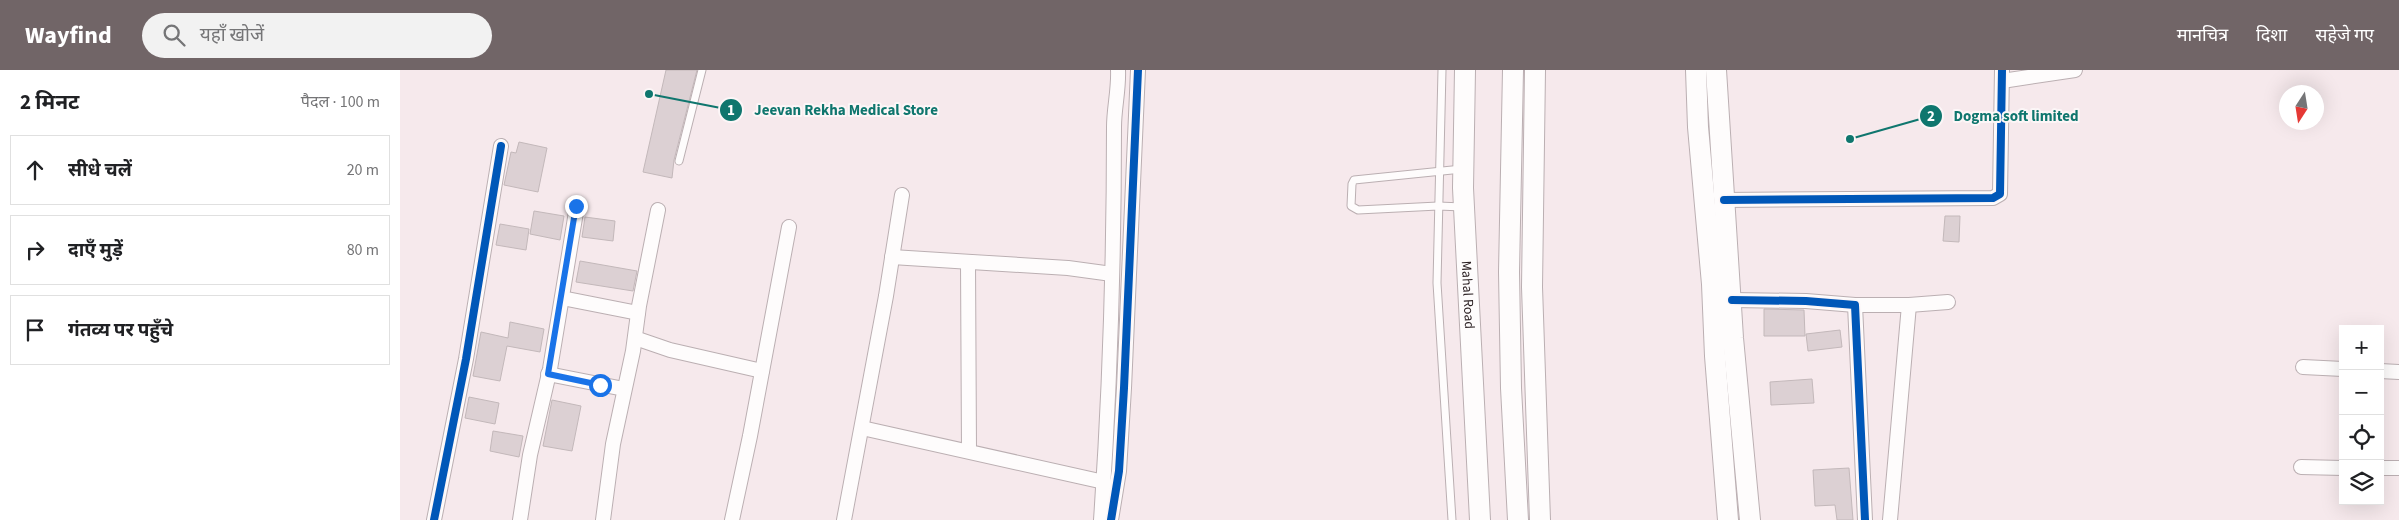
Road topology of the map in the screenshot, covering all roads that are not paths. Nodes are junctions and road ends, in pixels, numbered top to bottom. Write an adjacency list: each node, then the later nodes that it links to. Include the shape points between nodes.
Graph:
1 (702, 70): 13 (lane)
2 (1118, 70): 25 (street)
3 (1138, 70): 55 (street, via 1119,471)
4 (1442, 70): 15 (lane)
5 (1465, 70): 14 (main road, Mahal Road)
6 (1513, 70): 41 (main road, via 1509,272)
7 (1535, 70): 40 (main road, via 1532,287)
8 (1696, 70): 60 (main road)
9 (1716, 70): 17 (main road)
10 (2075, 70): 11 (street)
11 (2002, 76): 17 (street, via 2000,194 1993,198)
12 (501, 146): 49 (street, via 468,350)
13 (679, 161)
14 (1463, 168): 15 (lane); 20 (main road, Mahal Road)
15 (1440, 170): 19 (lane); 19 (lane, via 1359,178 1352,184 1351,206 1358,210)
16 (902, 195): 23 (street)
17 (1724, 200): 27 (main road)
18 (576, 206): 26 (street)
19 (1438, 206): 20 (lane); 56 (lane, via 1436,283)
20 (1464, 207): 57 (main road, Mahal Road)
21 (658, 210): 31 (street)
22 (789, 227): 35 (street)
23 (892, 257): 24 (street); 42 (street)
24 (968, 262): 25 (street); 43 (street)
25 (1112, 274): 48 (street, via 1109,420)
26 (562, 298): 31 (street); 38 (street)
27 (1732, 300): 29 (street); 61 (main road)
28 (1948, 302): 30 (street)
29 (1855, 305): 30 (street); 62 (street)
30 (1909, 305): 63 (street)
31 (638, 313): 32 (street)
32 (635, 338): 35 (street, via 670,350); 39 (street)
33 (2303, 367): 34 (street)
34 (2339, 369)
35 (762, 371): 52 (street)
36 (2384, 371): 37 (street)
37 (2399, 372)
38 (548, 374): 39 (street); 50 (street)
39 (624, 388): 51 (street)
40 (1536, 418): 41 (main road); 59 (main road)
41 (1512, 419): 58 (main road)
42 (862, 428): 43 (street); 53 (street)
43 (969, 451): 48 (street)
44 (2301, 468): 45 (street)
45 (2339, 468)
46 (2384, 468): 47 (street)
47 (2399, 468)
48 (1104, 482): 54 (street)
49 (434, 520)
50 (520, 520)
51 (604, 520)
52 (732, 520)
53 (844, 520)
54 (1101, 520)
55 (1111, 520)
56 (1452, 520)
57 (1480, 520)
58 (1518, 520)
59 (1540, 520)
60 (1728, 520)
61 (1750, 520)
62 (1865, 520)
63 (1890, 520)

